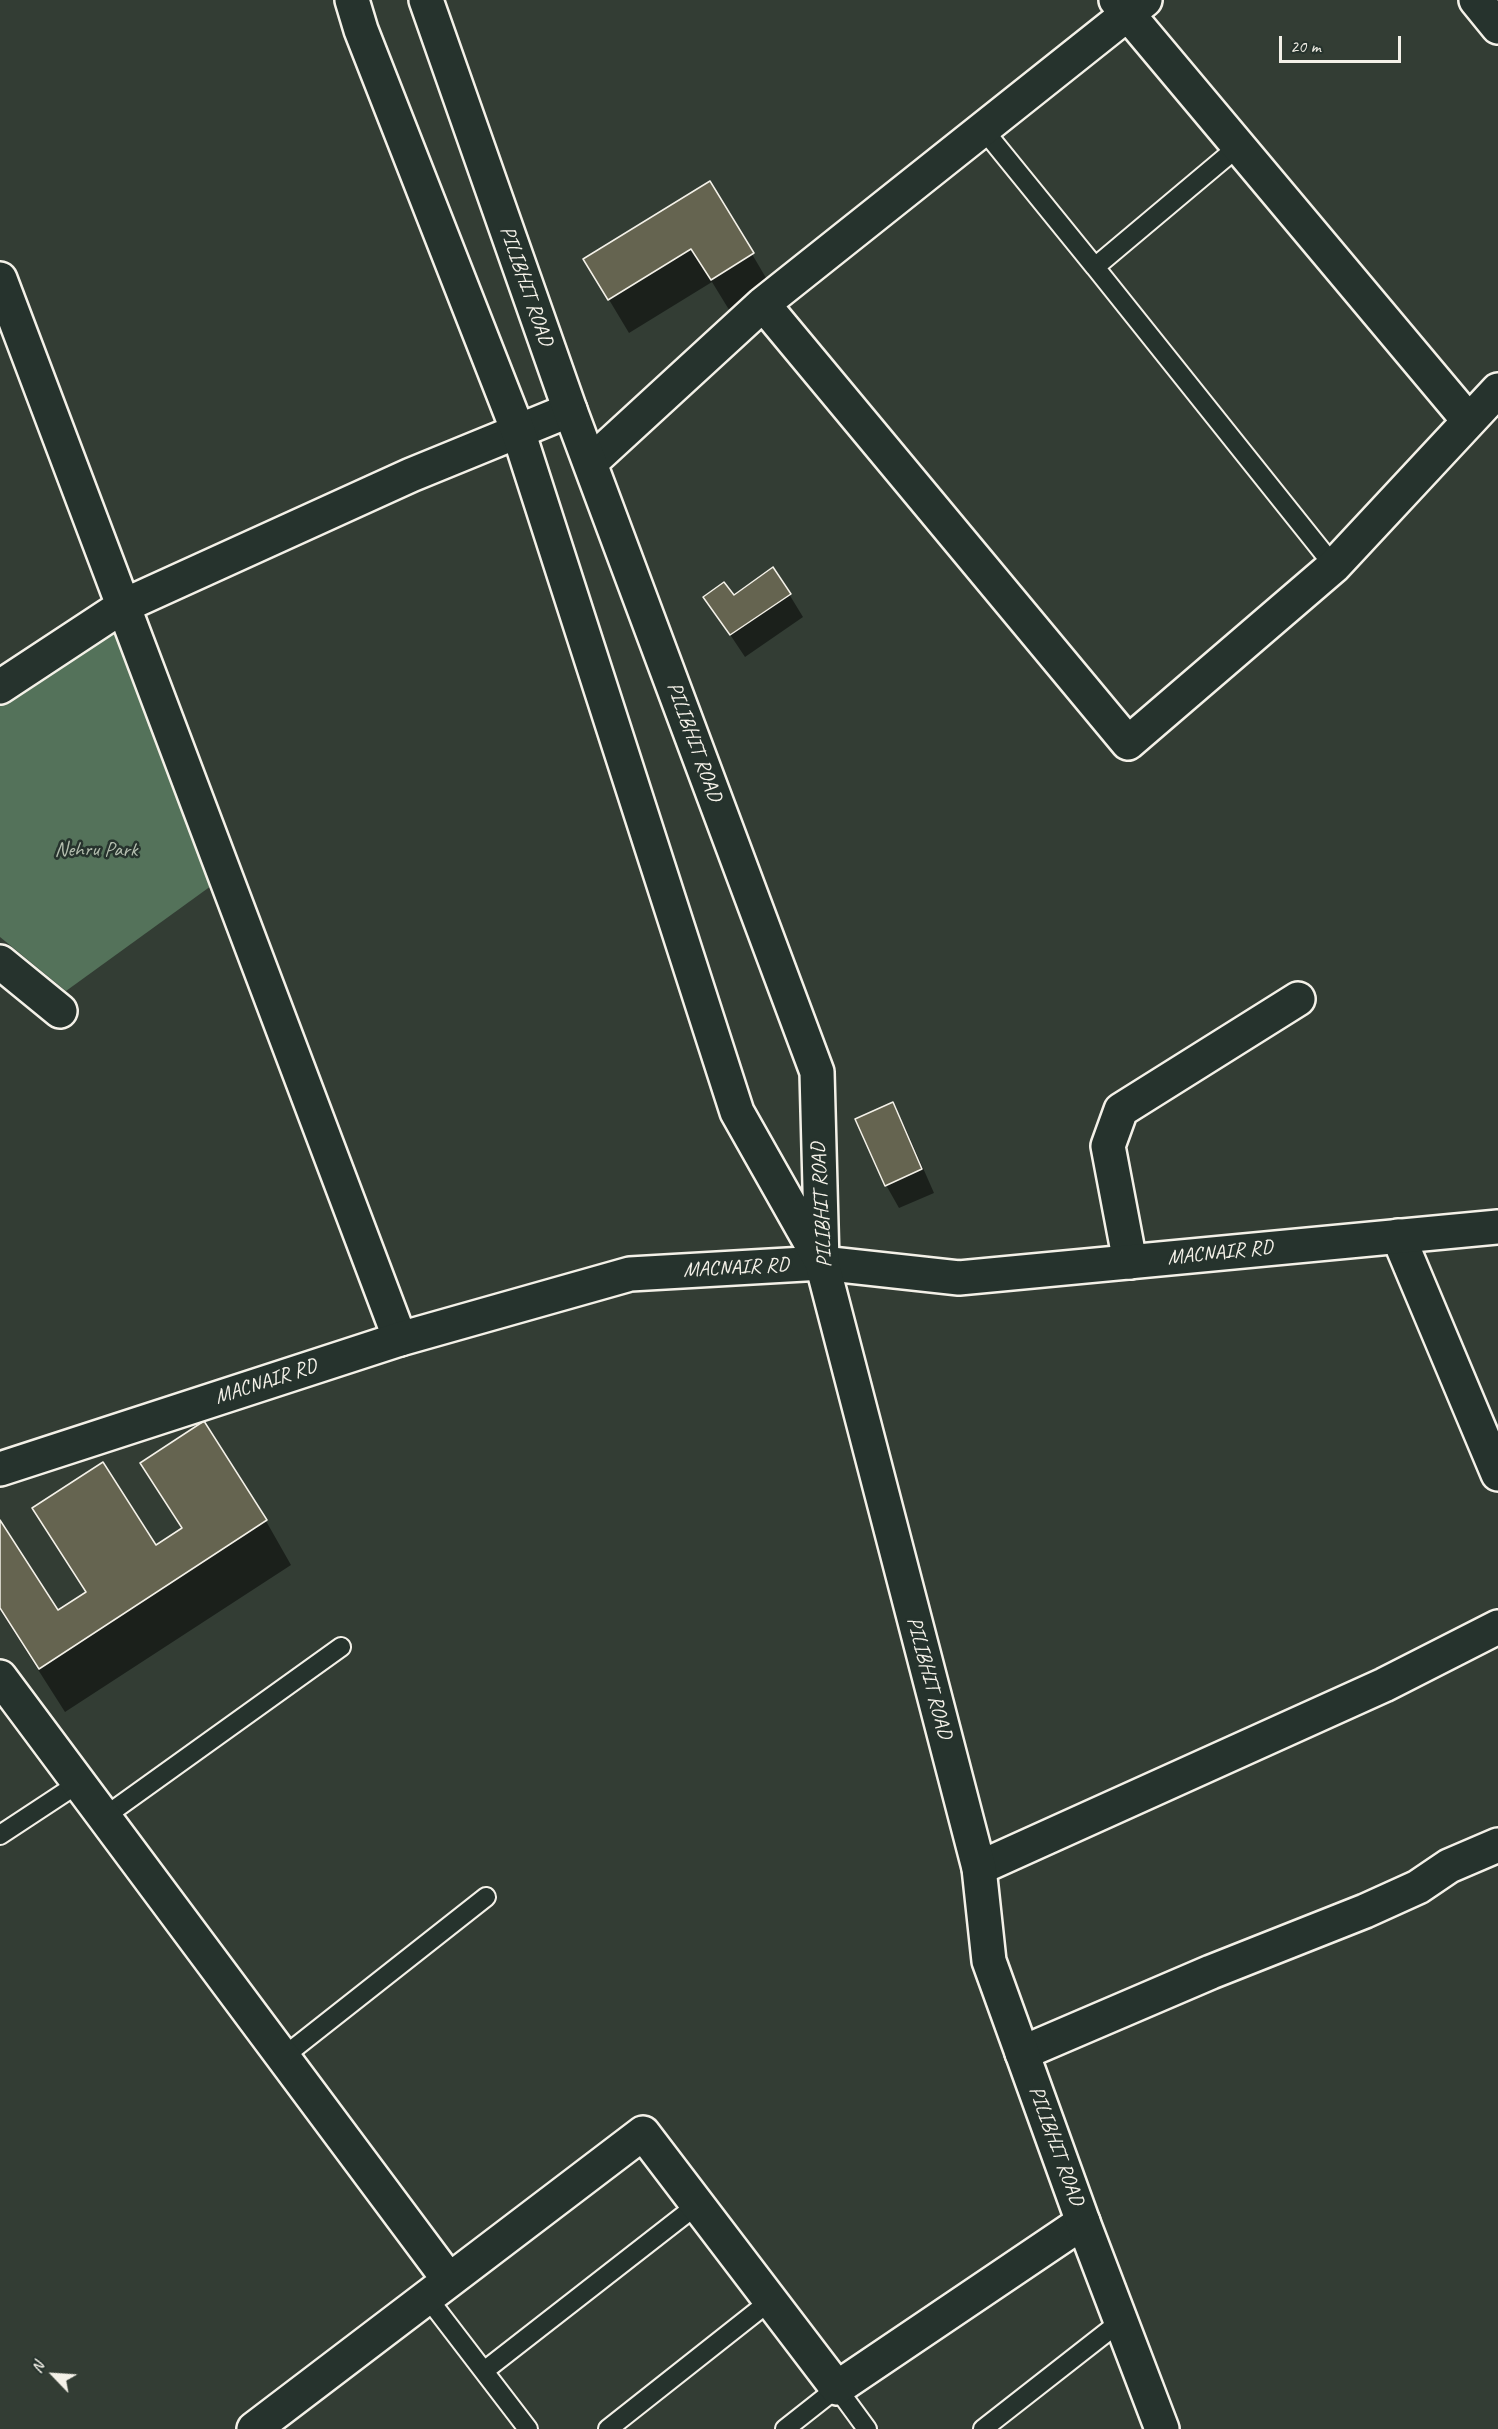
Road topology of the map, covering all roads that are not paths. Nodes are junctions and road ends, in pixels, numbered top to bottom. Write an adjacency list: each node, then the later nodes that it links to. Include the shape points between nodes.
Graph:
1 (352, 0): 14 (main road)
2 (426, 0): 12 (main road, PILIBHIT ROAD)
3 (1476, 0): 5 (main road)
4 (1130, 5): 6 (main road); 7 (main road)
5 (1498, 27)
6 (983, 129): 8 (lane); 10 (main road)
7 (1239, 146): 8 (lane); 13 (main road)
8 (1095, 267): 16 (lane)
9 (0, 279): 17 (main road)
10 (763, 304): 15 (main road); 16 (main road, via 1128,743)
11 (1498, 390): 13 (main road)
12 (570, 410): 14 (main road); 15 (main road, PILIBHIT ROAD)
13 (1469, 421): 16 (main road)
14 (518, 431): 17 (main road, via 411,475); 25 (main road, via 737,1112)
15 (591, 462): 25 (main road, PILIBHIT ROAD, via 816,1072)
16 (1334, 566)
17 (123, 606): 18 (main road); 26 (main road)
18 (0, 687)
19 (0, 962): 21 (main road)
20 (1298, 999): 24 (main road, via 1121,1110 1108,1146)
21 (60, 1011)
22 (1498, 1227): 23 (main road, MACNAIR RD)
23 (1398, 1236): 24 (main road, MACNAIR RD); 28 (main road)
24 (1130, 1262): 25 (main road, MACNAIR RD, via 959,1278)
25 (822, 1263): 26 (main road, MACNAIR RD, via 630,1274); 36 (main road, PILIBHIT ROAD)
26 (400, 1338): 27 (main road, MACNAIR RD)
27 (0, 1469)
28 (1498, 1474)
29 (1498, 1627): 36 (main road, via 1383,1685)
30 (341, 1647): 33 (lane)
31 (0, 1677): 32 (main road)
32 (79, 1784): 33 (main road); 34 (lane)
33 (104, 1817): 39 (main road)
34 (0, 1835)
35 (1498, 1845): 38 (main road, via 1365,1911)
36 (979, 1868): 38 (main road, PILIBHIT ROAD, via 989,1961)
37 (486, 1897): 39 (lane)
38 (1022, 2053): 41 (main road, PILIBHIT ROAD)
39 (283, 2057): 42 (main road)
40 (697, 2205): 42 (main road, via 643,2133); 43 (main road); 45 (lane)
41 (1083, 2222): 44 (main road, PILIBHIT ROAD); 46 (main road)
42 (438, 2289): 45 (lane); 47 (main road)
43 (770, 2301): 46 (main road); 49 (lane)
44 (1121, 2321): 52 (lane); 53 (main road, PILIBHIT ROAD)
45 (484, 2371): 48 (lane)
46 (837, 2388): 50 (lane); 51 (lane)
47 (262, 2427)
48 (528, 2429)
49 (608, 2429)
50 (785, 2429)
51 (867, 2429)
52 (983, 2429)
53 (1162, 2429)

